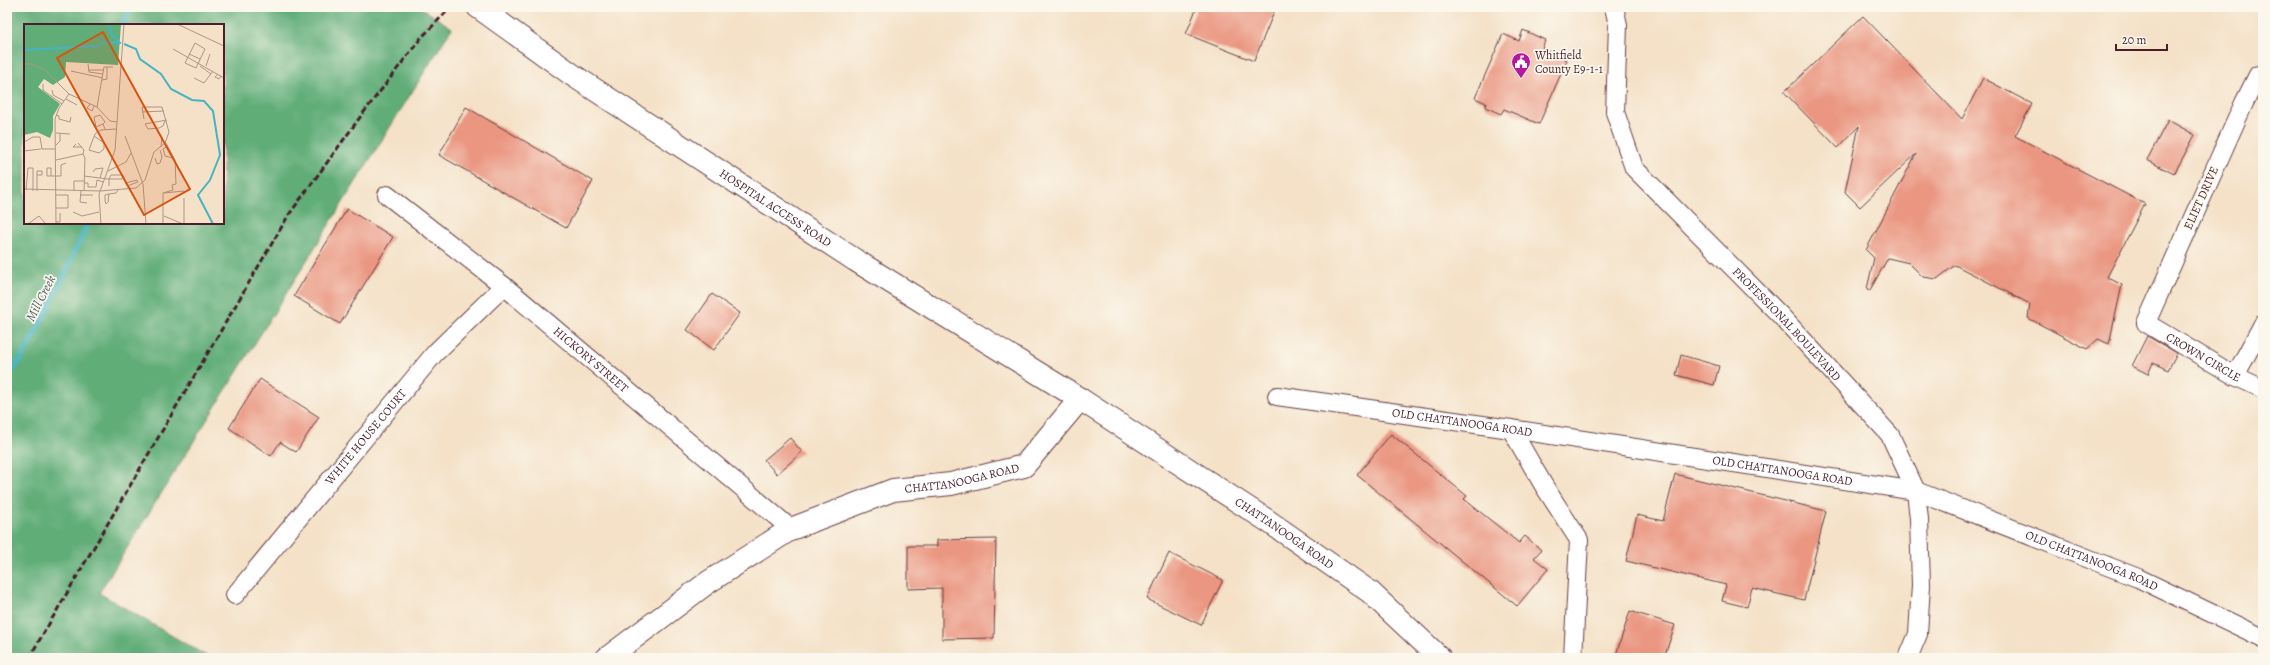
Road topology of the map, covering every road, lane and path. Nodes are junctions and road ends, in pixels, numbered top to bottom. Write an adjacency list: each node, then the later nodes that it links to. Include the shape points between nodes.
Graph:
1 (478, 7): 11 (main road, HOSPITAL ACCESS ROAD, via 574,76 855,260)
2 (1614, 7): 13 (street, PROFESSIONAL BOULEVARD, via 1618,25 1615,112 1634,168 1781,316 1890,435)
3 (2258, 75): 6 (street, ELIET DRIVE)
4 (387, 195): 5 (street, HICKORY STREET)
5 (504, 286): 14 (street, HICKORY STREET); 15 (street, WHITE HOUSE COURT, via 434,353)
6 (2146, 323): 8 (street, CROWN CIRCLE)
7 (2263, 324): 8 (street)
8 (2235, 376): 9 (street, CROWN CIRCLE)
9 (2263, 389)
10 (1277, 396): 12 (street, OLD CHATTANOOGA ROAD)
11 (1080, 398): 14 (main road, CHATTANOOGA ROAD, via 1024,466 950,484 893,490); 18 (main road, CHATTANOOGA ROAD, via 1268,520 1370,592)
12 (1511, 428): 13 (street, OLD CHATTANOOGA ROAD); 19 (street, via 1579,540)
13 (1916, 491): 16 (street, OLD CHATTANOOGA ROAD, via 2138,578); 20 (street, PROFESSIONAL BOULEVARD, via 1921,585 1918,634)
14 (791, 529): 17 (main road, CHATTANOOGA ROAD, via 707,583)
15 (235, 595)
16 (2263, 638)
17 (607, 658)
18 (1440, 658)
19 (1573, 658)
20 (1908, 658)

